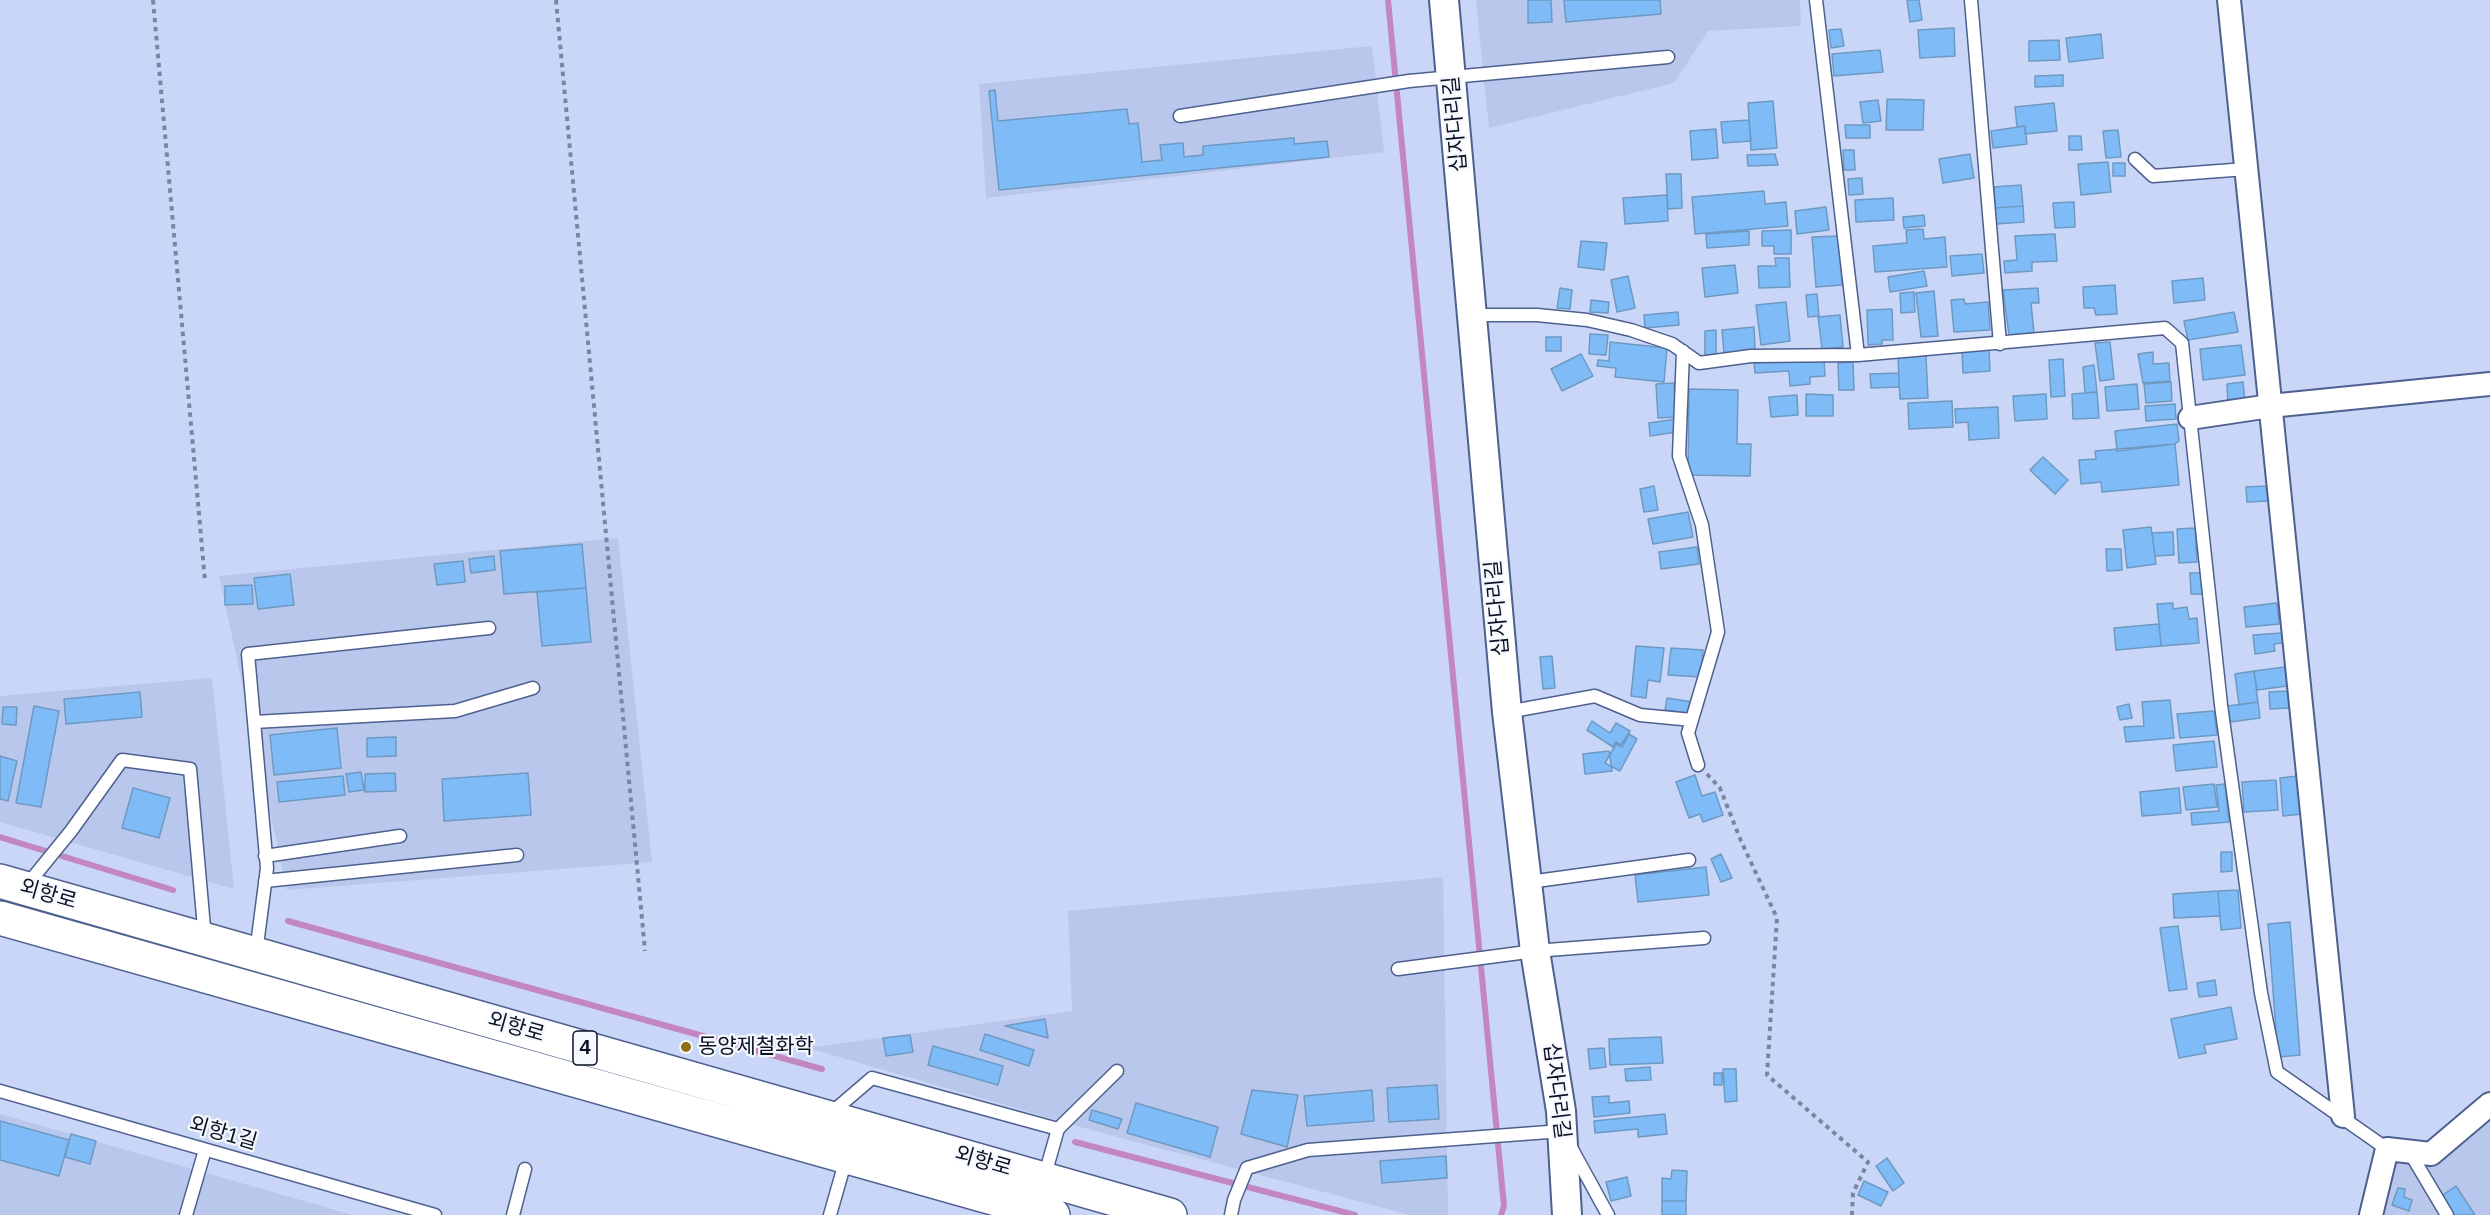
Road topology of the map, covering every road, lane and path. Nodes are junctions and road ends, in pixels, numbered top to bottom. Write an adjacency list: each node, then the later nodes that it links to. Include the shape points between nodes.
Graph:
1 (153, 0): 19 (path)
2 (556, 0): 36 (path)
3 (1444, 0): 8 (street, 십자다리길)
4 (1816, 0): 15 (lane)
5 (1971, 0): 13 (lane)
6 (2229, 0): 11 (street)
7 (1668, 57): 8 (lane)
8 (1453, 77): 9 (lane); 12 (street, 십자다리길)
9 (1180, 117)
10 (2135, 159): 11 (lane, via 2153,176)
11 (2246, 169): 17 (street)
12 (1472, 315): 14 (lane, via 1587,320 1631,330); 22 (street, 십자다리길)
13 (2000, 344): 15 (lane); 18 (lane, via 2165,328 2182,344)
14 (1683, 351): 15 (lane, via 1699,363 1751,356); 23 (lane, via 1679,456 1702,525 1718,632)
15 (1858, 355)
16 (2490, 384): 17 (street)
17 (2270, 406): 18 (street); 43 (street)
18 (2190, 418): 43 (lane, via 2221,705 2277,1072)
19 (205, 581)
20 (489, 628): 24 (lane, via 248,654)
21 (533, 688): 24 (lane, via 455,711)
22 (1507, 712): 23 (lane, via 1595,696 1640,715); 32 (street, 십자다리길)
23 (1692, 720): 25 (lane, via 1688,733)
24 (254, 722): 28 (lane)
25 (1698, 765): 61 (path, via 1720,788 1777,918 1767,1075 1868,1162 1853,1194)
26 (400, 836): 28 (lane)
27 (517, 855): 31 (lane)
28 (266, 856): 31 (lane)
29 (1689, 860): 32 (lane)
30 (22, 879): 35 (main road, 외항로 / 4); 35 (lane, via 71,831 123,760 190,769)
31 (265, 880): 38 (lane)
32 (1529, 882): 37 (street, 십자다리길)
33 (0, 918): 49 (main road, 외항로 / 4)
34 (1704, 938): 37 (lane)
35 (206, 940): 38 (main road, 외항로 / 4)
36 (645, 951)
37 (1535, 951): 39 (lane); 46 (street, 십자다리길)
38 (256, 954): 44 (main road, 외항로 / 4)
39 (1398, 969)
40 (1117, 1071): 45 (lane)
41 (0, 1091): 47 (lane, 외항1길)
42 (2490, 1104): 48 (street, via 2431,1154)
43 (2343, 1116): 48 (lane)
44 (827, 1117): 45 (lane, via 872,1078); 51 (main road, 외항로 / 4)
45 (1058, 1129): 51 (lane)
46 (1562, 1131): 58 (lane, via 1308,1150 1247,1168); 59 (street, 십자다리길); 60 (lane)
47 (205, 1150): 52 (lane); 53 (lane, 외항1길)
48 (2398, 1150): 62 (street); 63 (lane)
49 (846, 1158): 55 (lane); 56 (main road, 외항로 / 4)
50 (525, 1169): 54 (lane)
51 (1044, 1179): 57 (main road, 외항로 / 4)
52 (186, 1215)
53 (435, 1215)
54 (513, 1215)
55 (830, 1215)
56 (1053, 1215)
57 (1170, 1215)
58 (1231, 1215)
59 (1567, 1215)
60 (1608, 1215)
61 (1852, 1215)
62 (2371, 1215)
63 (2446, 1215)

